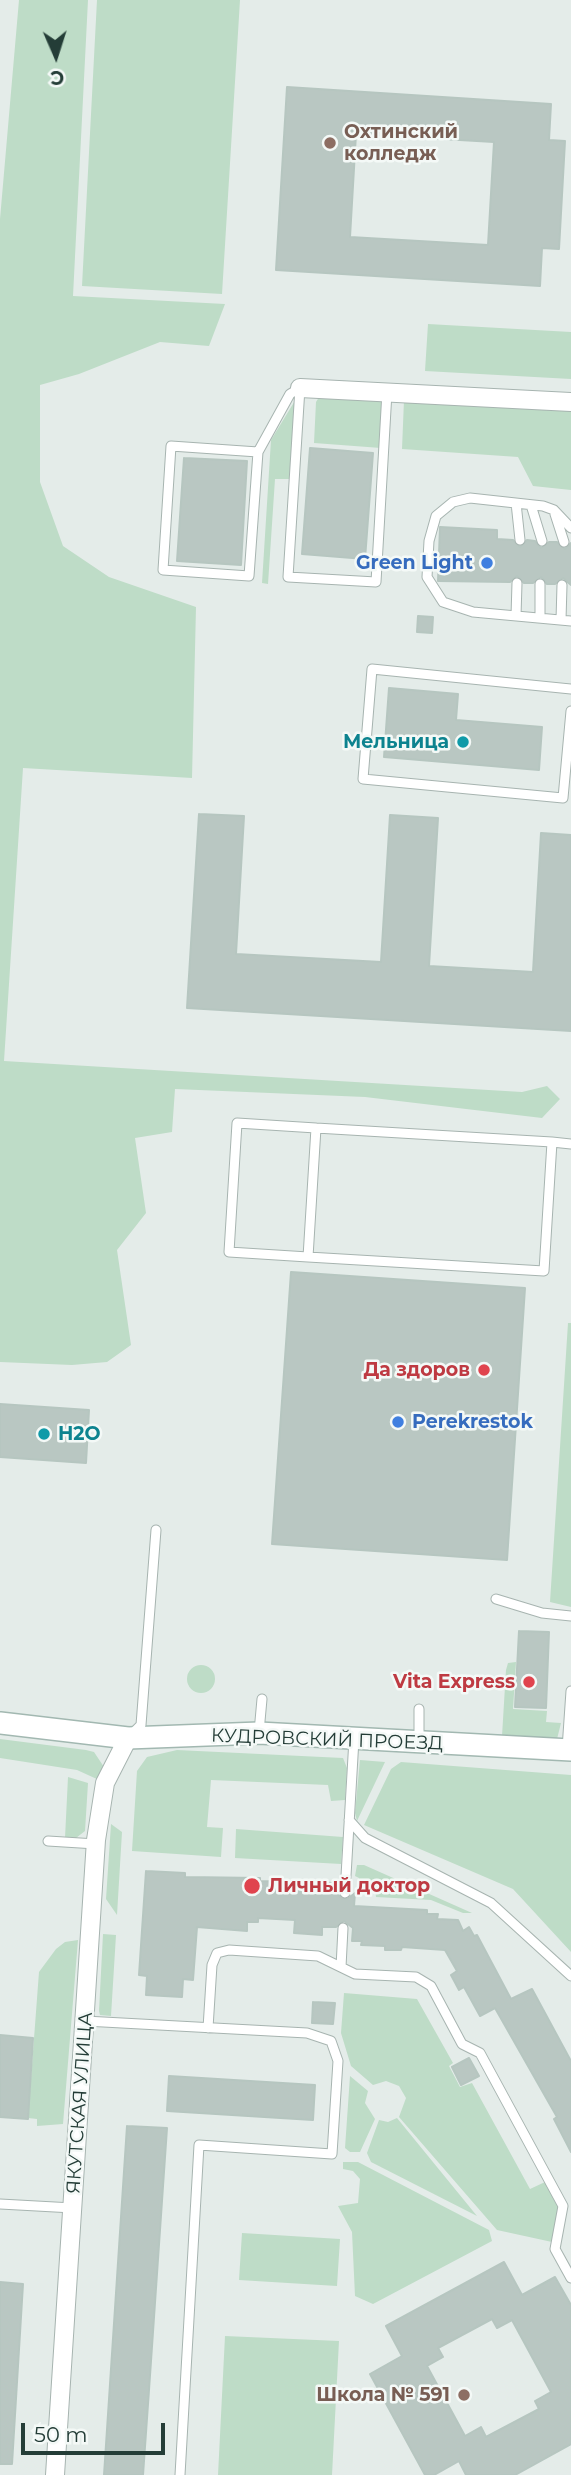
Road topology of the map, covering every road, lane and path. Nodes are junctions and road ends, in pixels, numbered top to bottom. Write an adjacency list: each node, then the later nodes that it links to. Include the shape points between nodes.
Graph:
1 (300, 388): 2 (street); 2 (lane, via 288,577 376,582); 4 (lane, via 290,394)
2 (387, 392): 3 (street)
3 (571, 401)
4 (258, 452): 4 (lane, via 171,446 163,570 249,576)
5 (516, 503): 6 (lane); 9 (lane); 15 (lane, via 470,498 453,502 436,516 427,577 443,602 473,612)
6 (531, 505): 7 (lane); 10 (lane)
7 (554, 510): 8 (lane); 11 (lane)
8 (571, 528)
9 (520, 540)
10 (542, 541)
11 (564, 542)
12 (517, 583): 15 (lane)
13 (540, 583): 16 (lane)
14 (562, 585): 17 (lane)
15 (516, 616): 16 (lane)
16 (540, 618): 17 (lane)
17 (566, 621)
18 (571, 689): 20 (lane, via 372,669 363,779 564,798)
19 (571, 712): 20 (lane)
20 (569, 751)
21 (316, 1128): 22 (lane); 24 (lane); 24 (lane, via 237,1123 229,1252)
22 (552, 1142): 23 (lane); 24 (lane, via 544,1271)
23 (571, 1144)
24 (307, 1257)
25 (156, 1530): 33 (lane, via 141,1725)
26 (496, 1600): 27 (lane)
27 (571, 1616)
28 (571, 1691): 36 (lane)
29 (262, 1699): 32 (lane)
30 (419, 1710): 35 (lane)
31 (0, 1723): 33 (street, КУДРОВСКИЙ ПРОЕЗД)
32 (259, 1733): 33 (street, КУДРОВСКИЙ ПРОЕЗД); 34 (street, КУДРОВСКИЙ ПРОЕЗД)
33 (128, 1738): 39 (street, ЯКУТСКАЯ УЛИЦА, via 105,1783)
34 (354, 1739): 35 (street, КУДРОВСКИЙ ПРОЕЗД); 37 (lane)
35 (419, 1742): 36 (street, КУДРОВСКИЙ ПРОЕЗД)
36 (569, 1750)
37 (349, 1820): 40 (lane); 43 (lane, via 365,1838 491,1903)
38 (48, 1841): 39 (lane)
39 (96, 1844): 44 (street, ЯКУТСКАЯ УЛИЦА)
40 (345, 1893)
41 (343, 1928): 42 (lane)
42 (341, 1967): 45 (lane, via 318,1956 217,1953 212,1965); 48 (lane, via 355,1974 416,1977 431,1986 462,2044 480,2053 564,2206 555,2249)
43 (571, 1976)
44 (85, 2021): 45 (lane); 47 (street, ЯКУТСКАЯ УЛИЦА)
45 (208, 2028): 50 (lane, via 307,2033 331,2041 338,2073 332,2154 199,2145)
46 (0, 2204): 47 (lane)
47 (73, 2208): 49 (street, ЯКУТСКАЯ УЛИЦА)
48 (571, 2278)
49 (55, 2475)
50 (180, 2475)

